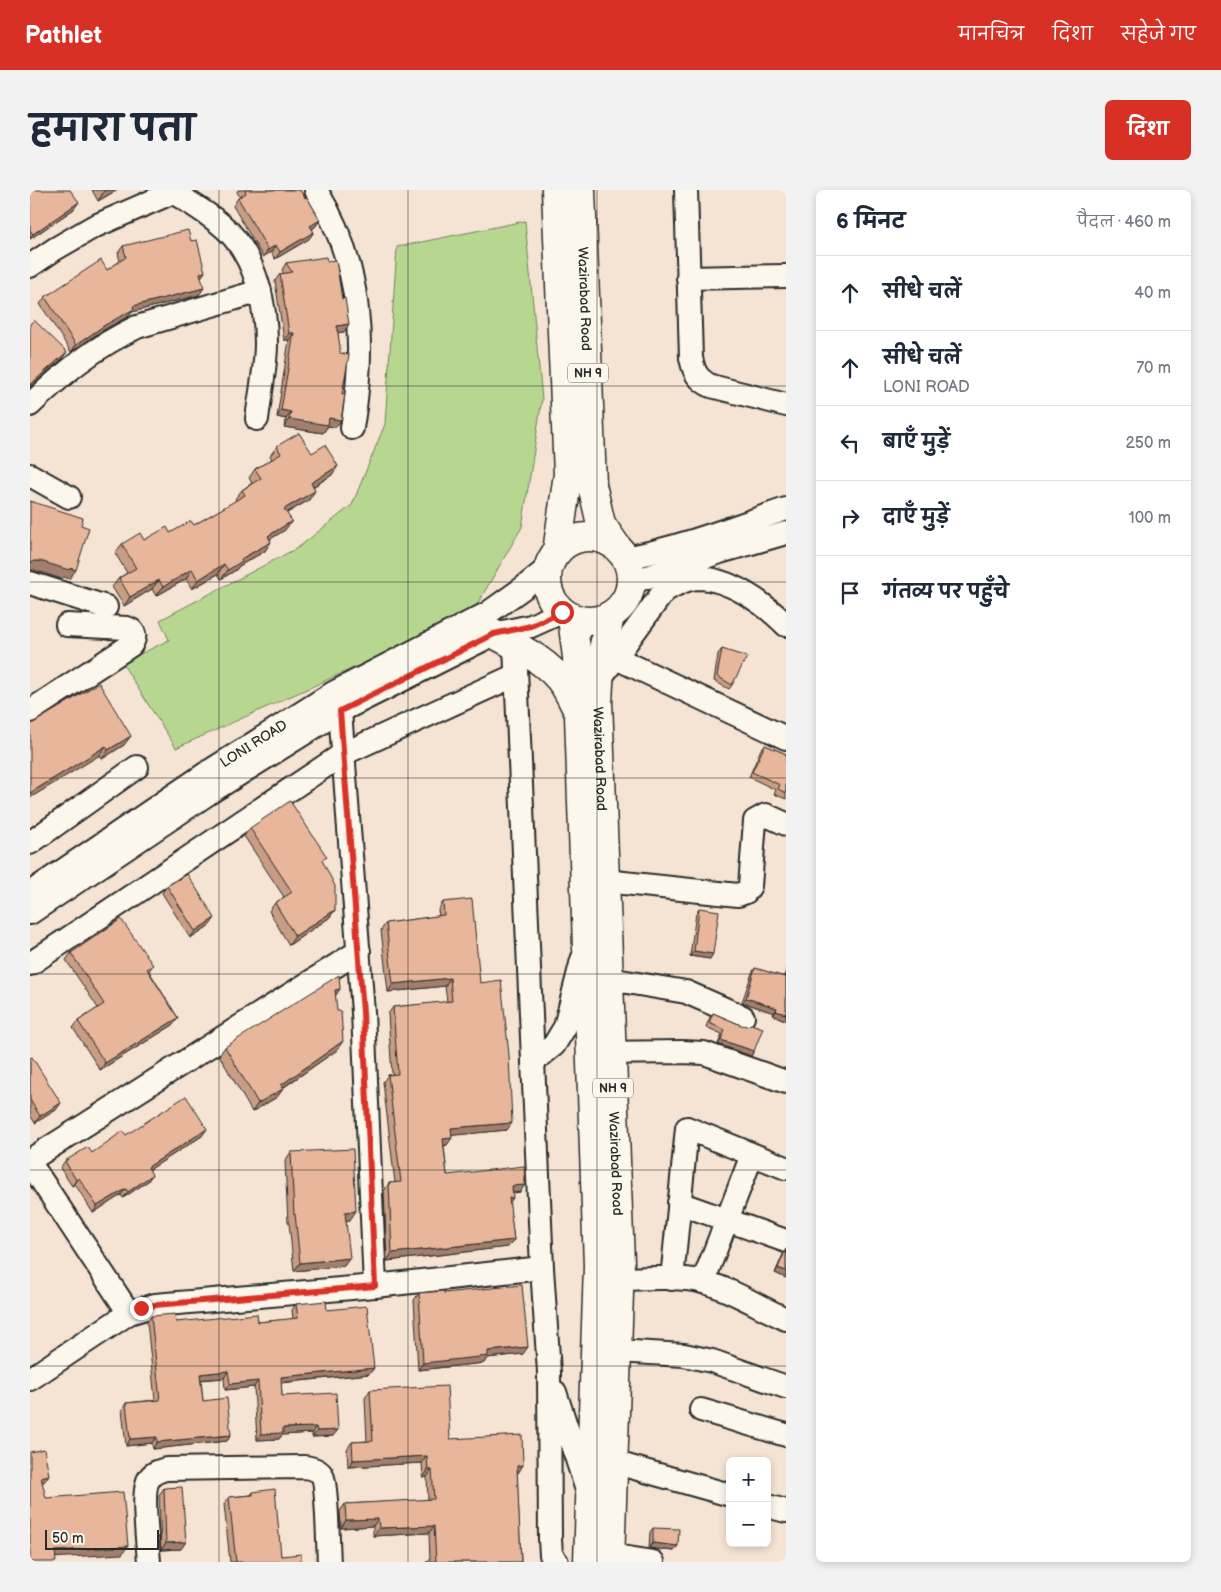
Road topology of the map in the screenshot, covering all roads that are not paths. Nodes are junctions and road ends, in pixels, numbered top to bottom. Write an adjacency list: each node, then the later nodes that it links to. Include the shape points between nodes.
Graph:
1 (316, 190): 13 (street, via 343,243 356,300 360,365)
2 (556, 190): 18 (main road, Wazirabad Road / NH 9, via 568,474)
3 (581, 190): 19 (main road, Wazirabad Road / NH 9, via 592,484 601,524)
4 (686, 190): 8 (street)
5 (176, 191): 6 (street, via 93,227); 9 (street, via 230,233 240,245)
6 (30, 266)
7 (786, 276): 8 (street)
8 (688, 278): 11 (street, via 694,374 710,386)
9 (260, 291): 10 (street, via 121,334 80,360); 12 (street, via 266,344)
10 (30, 405)
11 (786, 405)
12 (257, 419)
13 (352, 428)
14 (30, 475): 15 (street)
15 (69, 497)
16 (786, 508): 19 (street)
17 (786, 533): 19 (street, via 720,552)
18 (553, 559): 19 (main road, via 571,541 588,537 605,540); 22 (main road, via 547,584 556,606); 26 (street, via 524,588)
19 (625, 564): 23 (main road, via 629,590 622,605)
20 (30, 583): 21 (street)
21 (106, 607)
22 (567, 615): 23 (main road, via 591,621); 26 (street); 32 (main road, Wazirabad Road / NH 9, via 577,657)
23 (610, 616): 29 (main road, Wazirabad Road / NH 9)
24 (786, 624): 27 (street, via 740,591 696,578 664,591)
25 (67, 626): 30 (street, via 127,628 135,635 131,645)
26 (493, 634): 28 (street); 31 (street, LONI ROAD); 32 (main road, via 547,668 564,684); 36 (street, LONI ROAD, via 333,693)
27 (616, 658): 29 (street); 33 (street)
28 (516, 675): 34 (street); 48 (street)
29 (599, 680): 39 (main road, Wazirabad Road / NH 9)
30 (30, 711)
31 (340, 711): 34 (street); 36 (street, LONI ROAD)
32 (579, 713): 42 (main road, Wazirabad Road / NH 9)
33 (786, 738)
34 (343, 754): 43 (street); 44 (street)
35 (138, 766): 38 (street)
36 (225, 772): 40 (street, LONI ROAD); 41 (street, LONI ROAD)
37 (786, 824): 39 (street, via 766,815 755,821 750,886 738,895)
38 (30, 842)
39 (605, 881): 45 (main road, Wazirabad Road / NH 9)
40 (30, 893)
41 (30, 913)
42 (587, 940): 47 (main road, Wazirabad Road / NH 9); 48 (street, via 565,1027 554,1045)
43 (359, 951): 51 (street); 60 (street)
44 (30, 964)
45 (609, 979): 46 (street, via 686,992); 47 (main road, Wazirabad Road / NH 9)
46 (744, 1017)
47 (601, 1053): 49 (street, via 704,1054); 58 (main road, Wazirabad Road / NH 9)
48 (533, 1062): 56 (street)
49 (786, 1082)
50 (752, 1155): 52 (street); 53 (street, via 687,1128); 54 (street)
51 (30, 1162): 61 (street)
52 (786, 1168)
53 (679, 1203): 54 (street); 57 (street)
54 (727, 1219): 55 (street); 59 (street)
55 (786, 1241)
56 (542, 1268): 60 (street); 64 (street)
57 (672, 1279): 58 (street); 59 (street)
58 (608, 1280): 63 (main road, Wazirabad Road / NH 9); 71 (main road, Wazirabad Road / NH 9)
59 (703, 1282): 62 (street)
60 (375, 1286): 61 (street, via 155,1305)
61 (128, 1313): 65 (street)
62 (786, 1319)
63 (617, 1351): 66 (street, via 684,1355 712,1361); 69 (main road, Wazirabad Road / NH 9)
64 (549, 1372): 71 (street); 77 (street, via 550,1539 551,1556)
65 (30, 1379)
66 (786, 1387)
67 (701, 1410): 68 (street)
68 (786, 1435)
69 (613, 1462): 70 (street); 74 (main road, Wazirabad Road / NH 9)
70 (726, 1494)
71 (589, 1498): 74 (main road, Wazirabad Road / NH 9)
72 (771, 1507): 73 (street)
73 (786, 1511)
74 (603, 1560): 78 (street)
75 (148, 1562): 76 (street, via 145,1491 148,1479 156,1472 166,1469 304,1467 314,1469 322,1476)
76 (329, 1562)
77 (557, 1562)
78 (654, 1562)

